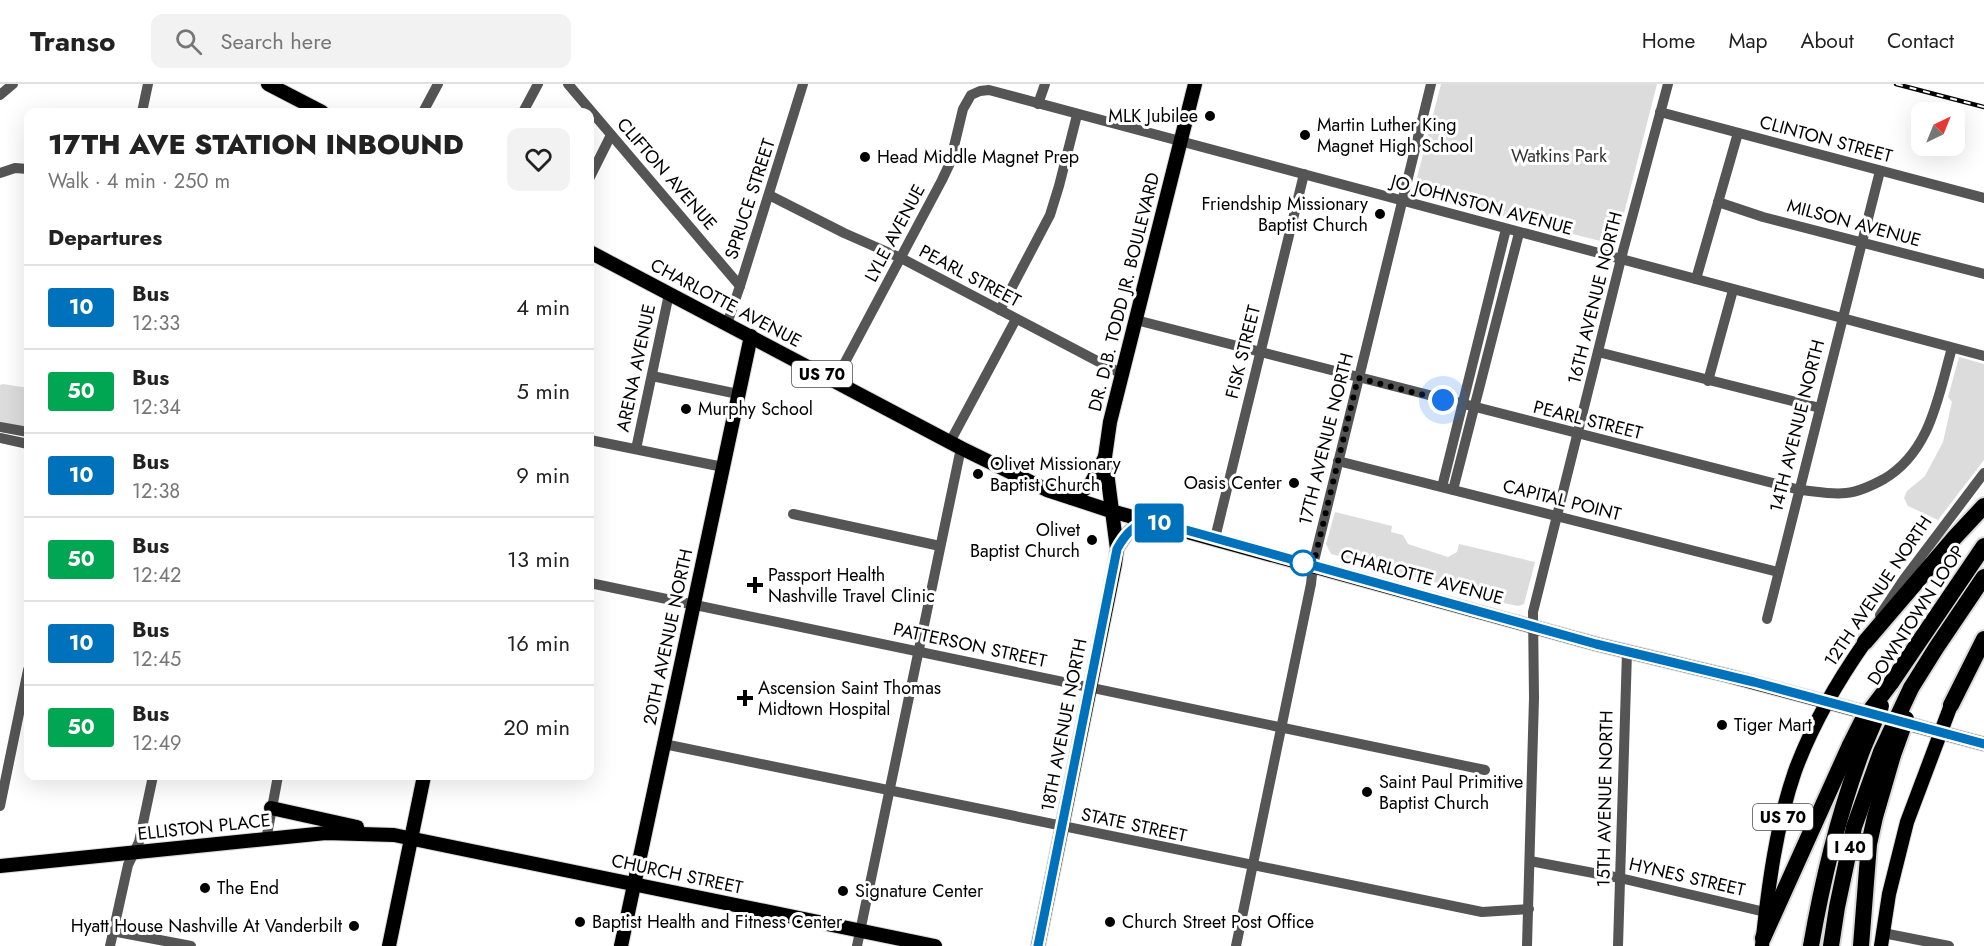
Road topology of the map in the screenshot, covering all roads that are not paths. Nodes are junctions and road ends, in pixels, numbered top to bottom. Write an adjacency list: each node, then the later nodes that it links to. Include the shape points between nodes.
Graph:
1 (13, 84): 12 (street)
2 (148, 84): 15 (street)
3 (268, 84): 16 (main road)
4 (438, 84): 17 (street)
5 (537, 84): 18 (street)
6 (568, 84): 19 (street, CLIFTON AVENUE)
7 (803, 84): 31 (street, SPRUCE STREET)
8 (1045, 84): 14 (street)
9 (1195, 84): 25 (main road, DR. D.B. TODD JR. BOULEVARD)
10 (1431, 84): 33 (street, 17TH AVENUE NORTH)
11 (1668, 84): 20 (street, 16TH AVENUE NORTH)
12 (0, 94)
13 (971, 95): 14 (street, JO JOHNSTON AVENUE, via 989,90); 39 (street, LYLE AVENUE, via 963,109 950,163)
14 (1038, 104): 21 (street, JO JOHNSTON AVENUE)
15 (143, 108)
16 (314, 108)
17 (425, 108)
18 (525, 108)
19 (588, 108)
20 (1660, 112): 23 (street, CLINTON STREET); 40 (street, 16TH AVENUE NORTH)
21 (1077, 114): 25 (street, JO JOHNSTON AVENUE); 46 (street, via 1053,206)
22 (594, 115): 24 (street, CLIFTON AVENUE)
23 (1738, 133): 28 (street, CLINTON STREET); 34 (street)
24 (611, 135): 27 (street); 43 (street, CLIFTON AVENUE)
25 (1180, 141): 30 (street, JO JOHNSTON AVENUE); 49 (main road, DR. D.B. TODD JR. BOULEVARD)
26 (24, 169): 29 (street)
27 (594, 169)
28 (1880, 171): 32 (street, CLINTON STREET); 37 (street, 14TH AVENUE NORTH)
29 (0, 173)
30 (1304, 174): 33 (street, JO JOHNSTON AVENUE); 53 (street, FISK STREET)
31 (769, 195): 39 (street, PEARL STREET); 43 (street, SPRUCE STREET)
32 (1984, 198)
33 (1402, 201): 35 (street, JO JOHNSTON AVENUE); 58 (street, 17TH AVENUE NORTH)
34 (1718, 202): 37 (street, MILSON AVENUE); 42 (street)
35 (1506, 229): 36 (street, JO JOHNSTON AVENUE); 62 (street)
36 (1519, 233): 40 (street, JO JOHNSTON AVENUE); 63 (street)
37 (1862, 243): 41 (street, MILSON AVENUE); 47 (street, 14TH AVENUE NORTH)
38 (594, 254): 45 (main road, CHARLOTTE AVENUE / US 70)
39 (901, 258): 46 (street, PEARL STREET); 59 (street, LYLE AVENUE)
40 (1622, 259): 42 (street, JO JOHNSTON AVENUE); 54 (street, 16TH AVENUE NORTH)
41 (1984, 274)
42 (1696, 279): 44 (street, JO JOHNSTON AVENUE)
43 (740, 286): 50 (street, SPRUCE STREET)
44 (1733, 290): 47 (street, JO JOHNSTON AVENUE); 60 (street)
45 (669, 294): 50 (main road, CHARLOTTE AVENUE / US 70); 57 (street, ARENA AVENUE)
46 (1000, 310): 48 (street, PEARL STREET)
47 (1843, 318): 52 (street, JO JOHNSTON AVENUE); 64 (street, 14TH AVENUE NORTH)
48 (1016, 319): 56 (street, PEARL STREET); 71 (street)
49 (1136, 320): 53 (street, PEARL STREET); 56 (main road, DR. D.B. TODD JR. BOULEVARD)
50 (727, 324): 51 (main road, CHARLOTTE AVENUE / US 70)
51 (751, 336): 59 (main road, CHARLOTTE AVENUE / US 70); 61 (main road, 20TH AVENUE NORTH)
52 (1952, 348): 55 (street, JO JOHNSTON AVENUE); 78 (street, PEARL STREET, via 1929,426 1901,467 1876,484 1846,493)
53 (1260, 352): 58 (street, PEARL STREET); 85 (street, FISK STREET)
54 (1598, 352): 60 (street); 67 (street, 16TH AVENUE NORTH)
55 (1984, 356)
56 (1122, 374): 73 (main road, DR. D.B. TODD JR. BOULEVARD)
57 (652, 376): 61 (street); 72 (street, ARENA AVENUE)
58 (1358, 378): 62 (street, PEARL STREET); 74 (street, 17TH AVENUE NORTH)
59 (835, 381): 71 (main road, CHARLOTTE AVENUE / US 70)
60 (1708, 381): 64 (street)
61 (738, 394): 75 (main road, 20TH AVENUE NORTH)
62 (1462, 405): 63 (street, PEARL STREET); 77 (street)
63 (1474, 407): 67 (street, PEARL STREET); 77 (street)
64 (1820, 408): 78 (street, 14TH AVENUE NORTH)
65 (0, 427): 66 (street)
66 (24, 431)
67 (1577, 434): 78 (street, PEARL STREET); 83 (street, 16TH AVENUE NORTH)
68 (0, 438): 70 (street)
69 (594, 441): 72 (street)
70 (24, 443)
71 (955, 445): 79 (main road, CHARLOTTE AVENUE / US 70); 86 (street)
72 (636, 449): 75 (street)
73 (1105, 457): 79 (main road, via 1090,485); 81 (main road, DR. D.B. TODD JR. BOULEVARD)
74 (1338, 461): 77 (street, CAPITAL POINT); 89 (street, 17TH AVENUE NORTH)
75 (723, 467): 93 (main road, 20TH AVENUE NORTH)
76 (1984, 473): 97 (street, 12TH AVENUE NORTH, via 1904,579)
77 (1447, 489): 83 (street, CAPITAL POINT)
78 (1800, 490): 90 (street, 14TH AVENUE NORTH)
79 (1072, 498): 81 (main road, CHARLOTTE AVENUE / US 70)
80 (1984, 506): 97 (highway)
81 (1111, 511): 84 (main road, CHARLOTTE AVENUE / US 70); 88 (main road, 18TH AVENUE NORTH)
82 (793, 514): 86 (street)
83 (1556, 516): 90 (street, CAPITAL POINT); 95 (street, 16TH AVENUE NORTH)
84 (1150, 520): 85 (main road, CHARLOTTE AVENUE / US 70); 88 (main road, via 1131,530)
85 (1215, 538): 89 (main road, CHARLOTTE AVENUE / US 70)
86 (940, 546): 98 (street)
87 (1984, 546): 109 (highway, DOWNTOWN LOOP, bridge, via 1862,721)
88 (1117, 549): 102 (main road, 18TH AVENUE NORTH)
89 (1313, 566): 95 (main road, CHARLOTTE AVENUE / US 70); 105 (street, 17TH AVENUE NORTH)
90 (1778, 572): 94 (street, 14TH AVENUE NORTH)
91 (1984, 577): 111 (highway, DOWNTOWN LOOP, bridge, via 1911,688 1908,714)
92 (594, 584): 93 (street, PATTERSON STREET)
93 (694, 604): 98 (street, PATTERSON STREET); 107 (main road, 20TH AVENUE NORTH)
94 (1767, 618)
95 (1532, 626): 99 (main road, CHARLOTTE AVENUE / US 70); 124 (street, 16TH AVENUE NORTH)
96 (1984, 639): 104 (highway)
97 (1865, 642): 103 (main road, 12TH AVENUE NORTH)
98 (918, 651): 102 (street, PATTERSON STREET); 116 (street)
99 (1627, 652): 103 (main road, CHARLOTTE AVENUE / US 70); 127 (street, 15TH AVENUE NORTH)
100 (1984, 654): 104 (street)
101 (24, 684): 110 (street)
102 (1089, 687): 105 (street, PATTERSON STREET); 119 (main road, 18TH AVENUE NORTH)
103 (1827, 702): 106 (main road, CHARLOTTE AVENUE / US 70); 130 (main road, US 70, via 1795,771 1780,828)
104 (1951, 705): 106 (main road)
105 (1281, 727): 112 (street, PATTERSON STREET); 126 (street, 17TH AVENUE NORTH)
106 (1939, 734): 108 (main road, CHARLOTTE AVENUE); 133 (main road, via 1907,822)
107 (664, 744): 116 (street, STATE STREET); 128 (main road, 20TH AVENUE NORTH)
108 (1984, 744)
109 (1857, 745): 134 (highway); 145 (highway, I 40)
110 (5, 752): 117 (street)
111 (1887, 753): 146 (highway, I 40, via 1854,827); 147 (highway, via 1869,844)
112 (1485, 770)
113 (152, 780): 123 (street)
114 (277, 780): 118 (street)
115 (423, 780): 121 (main road)
116 (888, 791): 119 (street, STATE STREET); 131 (street)
117 (0, 806)
118 (271, 808): 120 (main road); 122 (street)
119 (1062, 826): 126 (street, STATE STREET); 141 (main road, 18TH AVENUE NORTH)
120 (394, 835): 121 (main road, ELLISTON PLACE); 122 (main road, ELLISTON PLACE, via 326,833)
121 (411, 837): 128 (main road, CHURCH STREET); 137 (main road)
122 (266, 840): 123 (main road, ELLISTON PLACE)
123 (134, 852): 125 (main road, ELLISTON PLACE); 132 (street)
124 (1530, 861): 127 (street, HYNES STREET); 129 (street, 16TH AVENUE NORTH)
125 (0, 866)
126 (1252, 866): 129 (street, STATE STREET, via 1482,912); 142 (street, 17TH AVENUE NORTH)
127 (1620, 878): 130 (street, HYNES STREET); 144 (street, 15TH AVENUE NORTH)
128 (634, 884): 131 (main road, CHURCH STREET); 138 (main road, 20TH AVENUE NORTH)
129 (1529, 909): 143 (street, 16TH AVENUE NORTH)
130 (1766, 912): 134 (main road, US 70)
131 (860, 930): 139 (street); 140 (main road, CHURCH STREET)
132 (112, 931): 135 (street); 136 (street)
133 (1882, 940): 148 (street)
134 (1762, 942)
135 (110, 946)
136 (191, 946)
137 (389, 946)
138 (621, 946)
139 (857, 946)
140 (935, 946)
141 (1038, 946)
142 (1236, 946)
143 (1527, 946)
144 (1618, 946)
145 (1811, 946)
146 (1831, 946)
147 (1861, 946)
148 (1949, 946)

